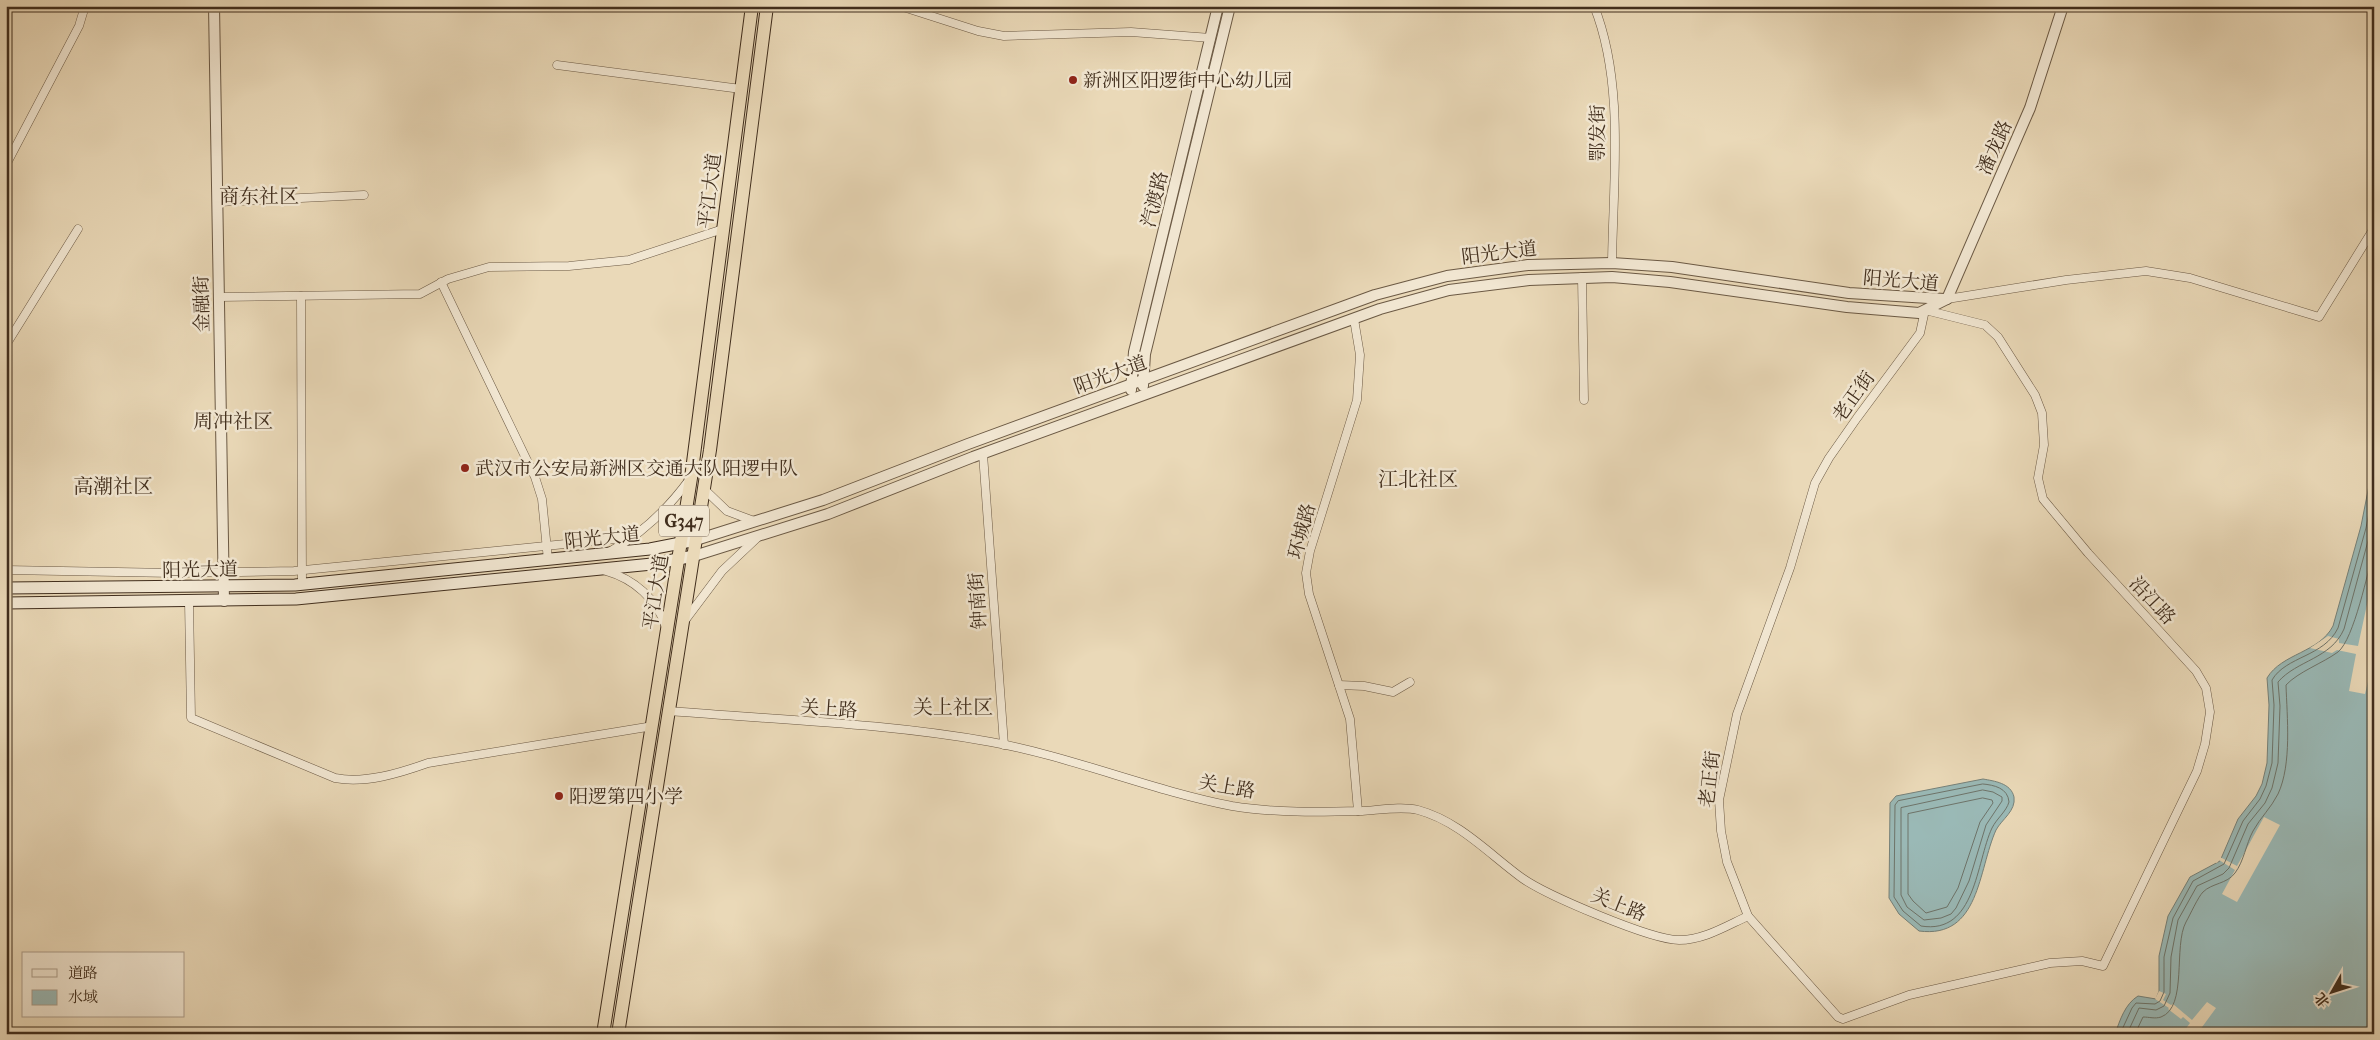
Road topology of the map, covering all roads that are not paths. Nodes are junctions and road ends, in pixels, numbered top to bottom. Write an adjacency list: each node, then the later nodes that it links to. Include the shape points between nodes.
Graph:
1 (85, 6): 13 (street, via 79,26)
2 (214, 6): 15 (street, 金融街)
3 (752, 6): 12 (highway, 平江大道 / G347)
4 (767, 6): 35 (highway, 平江大道 / G347)
5 (900, 6): 10 (street, via 1004,36 1139,32)
6 (1218, 6): 10 (street, 汽渡路)
7 (1230, 6): 28 (street, 汽渡路, via 1146,354)
8 (1594, 6): 19 (street, 鄂发街, via 1607,50 1614,103)
9 (2063, 6): 24 (street, 潘龙路, via 2030,108)
10 (1211, 38): 29 (street, 汽渡路, via 1134,352)
11 (556, 65): 12 (street)
12 (741, 89): 18 (highway, 平江大道 / G347)
13 (6, 165)
14 (364, 195): 15 (street)
15 (217, 202): 23 (street, 金融街)
16 (2374, 228): 24 (street, via 2319,317 2190,278 2146,270)
17 (78, 229): 27 (street)
18 (723, 229): 21 (street, via 628,260 569,266 489,267); 34 (highway, 平江大道 / G347)
19 (1612, 263): 24 (street, 阳光大道, via 1672,267 1849,293); 28 (street, 阳光大道, via 1528,265 1420,282 1375,295)
20 (1582, 277): 25 (street, 阳光大道, via 1670,282 1865,309 1918,313); 26 (street, 阳光大道, via 1450,290 1401,302); 31 (street)
21 (441, 282): 22 (street, via 420,294); 41 (street, via 536,477 542,499)
22 (301, 296): 23 (street); 48 (street)
23 (219, 297): 49 (street, 金融街)
24 (1947, 299): 25 (street, 阳光大道)
25 (1925, 310): 64 (street, 老正街, via 1920,333 1829,458 1815,483 1790,568 1737,714 1724,772 1720,816 1727,862); 65 (street, 沿江路, via 1985,325 1998,337 2036,395 2042,412 2044,445 2038,478 2043,499 2196,671 2209,696 2207,736 2192,785)
26 (1354, 319): 30 (street, 阳光大道); 59 (street, 环城路, via 1360,355 1358,400 1310,551 1306,574 1309,594)
27 (6, 345)
28 (1143, 381): 29 (street, 阳光大道); 30 (street, 汽渡路)
29 (1132, 385): 32 (street, 汽渡路); 36 (street, 阳光大道)
30 (1142, 397): 32 (street, 阳光大道)
31 (1584, 400)
32 (1130, 401): 33 (street, 阳光大道)
33 (983, 454): 37 (street, 阳光大道, via 828,514); 62 (street, 钟南街)
34 (691, 478): 38 (street, via 658,517); 40 (highway, 平江大道 / G347)
35 (704, 490): 36 (street, via 727,511); 39 (highway, 平江大道 / G347)
36 (756, 522): 39 (street, 阳光大道)
37 (761, 535): 43 (street, 阳光大道); 56 (street, via 722,571)
38 (634, 536): 41 (street); 42 (street)
39 (696, 540): 40 (main road, 阳光大道); 43 (highway, 平江大道 / G347)
40 (681, 544): 42 (main road, 阳光大道); 45 (highway, 平江大道 / G347)
41 (546, 546): 44 (street); 48 (street)
42 (606, 554): 44 (main road, 阳光大道)
43 (694, 556): 45 (main road, 阳光大道); 56 (highway, 平江大道 / G347)
44 (548, 560): 50 (main road, 阳光大道)
45 (679, 560): 46 (main road, 阳光大道); 57 (highway, 平江大道 / G347)
46 (599, 569): 54 (main road, 阳光大道, via 296,599); 57 (street, via 617,574 641,590 655,604)
47 (6, 570): 49 (street)
48 (302, 570): 49 (street); 50 (street)
49 (223, 572): 51 (street, 金融街)
50 (302, 584): 51 (main road, 阳光大道)
51 (223, 586): 52 (main road, 阳光大道); 54 (street, 金融街)
52 (6, 588)
53 (189, 601): 54 (main road, 阳光大道); 55 (main road, 阳光大道); 61 (street, via 192,718 335,778 358,779 405,771 428,763)
54 (224, 601)
55 (6, 603)
56 (684, 623): 60 (highway, 平江大道 / G347)
57 (668, 631): 61 (highway, 平江大道 / G347)
58 (1410, 682): 59 (street, via 1393,692)
59 (1339, 685): 63 (street, 环城路, via 1353,734)
60 (670, 711): 62 (street, 关上路, via 948,735); 67 (highway, 平江大道 / G347)
61 (653, 726): 66 (highway, 平江大道 / G347)
62 (1004, 745): 63 (street, 关上路, via 1234,806 1304,812)
63 (1358, 811): 64 (street, 关上路, via 1416,809 1430,814 1463,832 1537,887 1658,938 1703,937)
64 (1748, 916): 65 (street, 老正街, via 1843,1019 1909,995 2050,963 2077,961)
65 (2103, 966)
66 (603, 1034)
67 (618, 1034)

